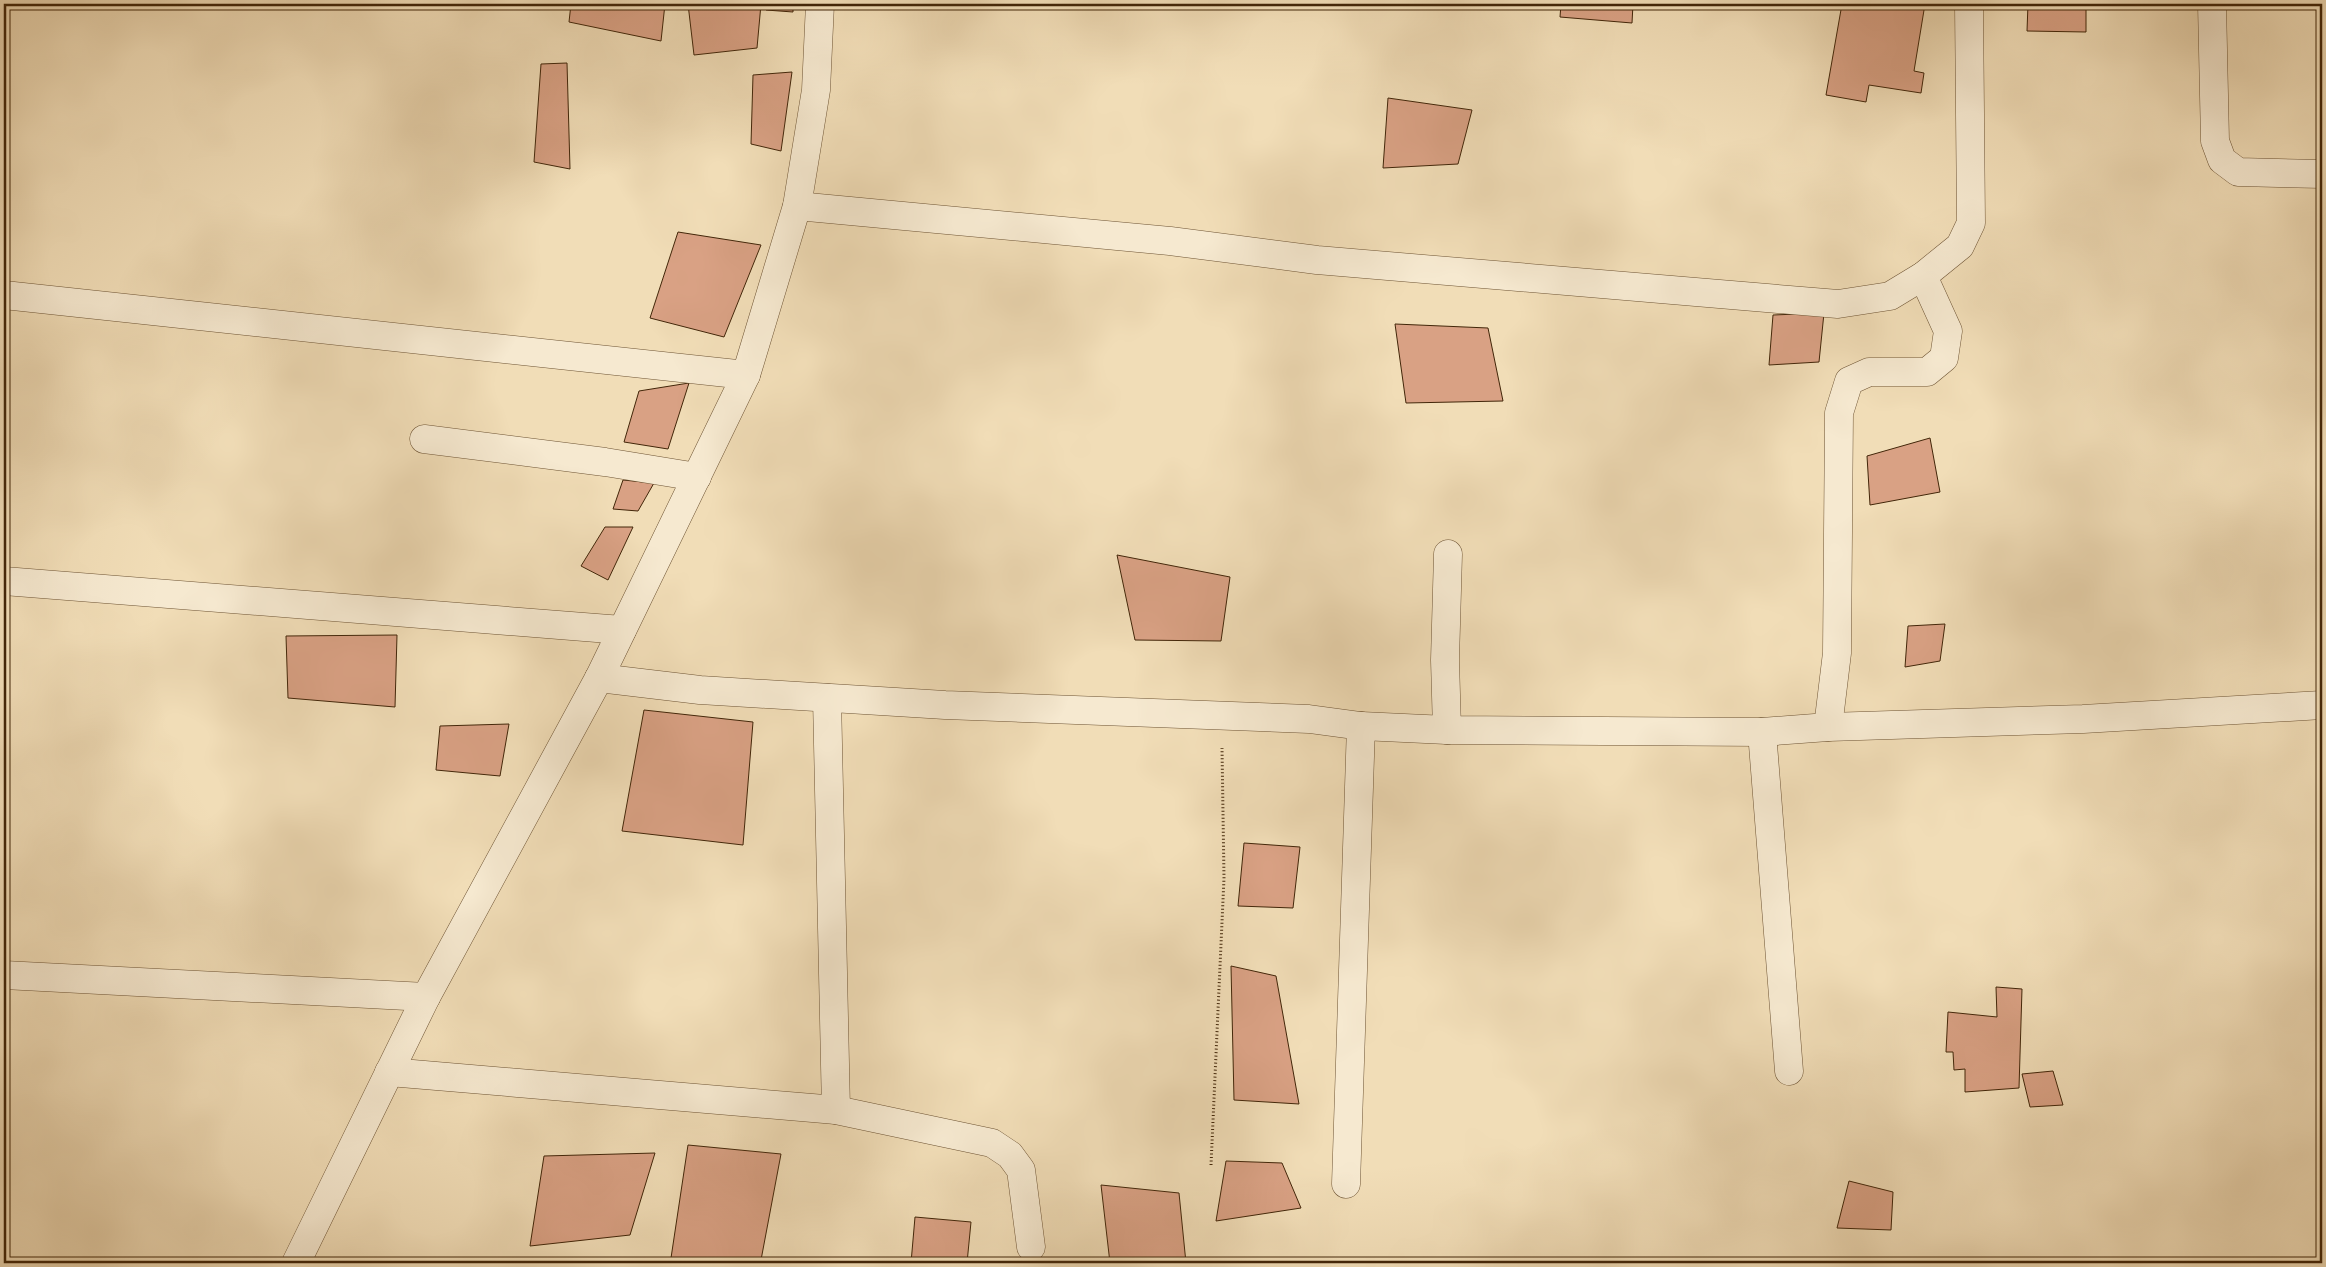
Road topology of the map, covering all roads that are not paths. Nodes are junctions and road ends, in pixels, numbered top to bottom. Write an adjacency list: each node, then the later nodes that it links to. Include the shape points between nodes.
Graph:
1 (820, 4): 5 (street, via 816,90)
2 (1969, 4): 6 (street, via 1971,223 1960,246)
3 (2212, 4): 4 (street, via 2215,141 2222,160 2238,172)
4 (2322, 174)
5 (796, 206): 6 (street, via 1170,241 1317,260 1838,304 1890,296); 8 (street)
6 (1923, 276): 18 (street, via 1948,331 1944,358 1927,372 1869,372 1849,381 1839,413 1838,653)
7 (4, 295): 8 (street)
8 (746, 375): 10 (street)
9 (424, 439): 10 (street)
10 (696, 477): 13 (street)
11 (1448, 554): 19 (street)
12 (4, 581): 13 (street)
13 (622, 630): 14 (street)
14 (599, 678): 15 (street, via 700,690); 22 (street)
15 (827, 698): 17 (street, via 1309,718); 25 (street)
16 (2322, 705): 18 (street, via 2082,719)
17 (1361, 726): 19 (street); 26 (street)
18 (1828, 727): 20 (street)
19 (1447, 730): 20 (street)
20 (1762, 732): 23 (street)
21 (4, 975): 22 (street)
22 (426, 997): 24 (street)
23 (1789, 1071)
24 (389, 1072): 25 (street); 28 (street)
25 (836, 1110): 27 (street, via 992,1143 1010,1155 1021,1170)
26 (1346, 1184)
27 (1031, 1248)
28 (296, 1263)

